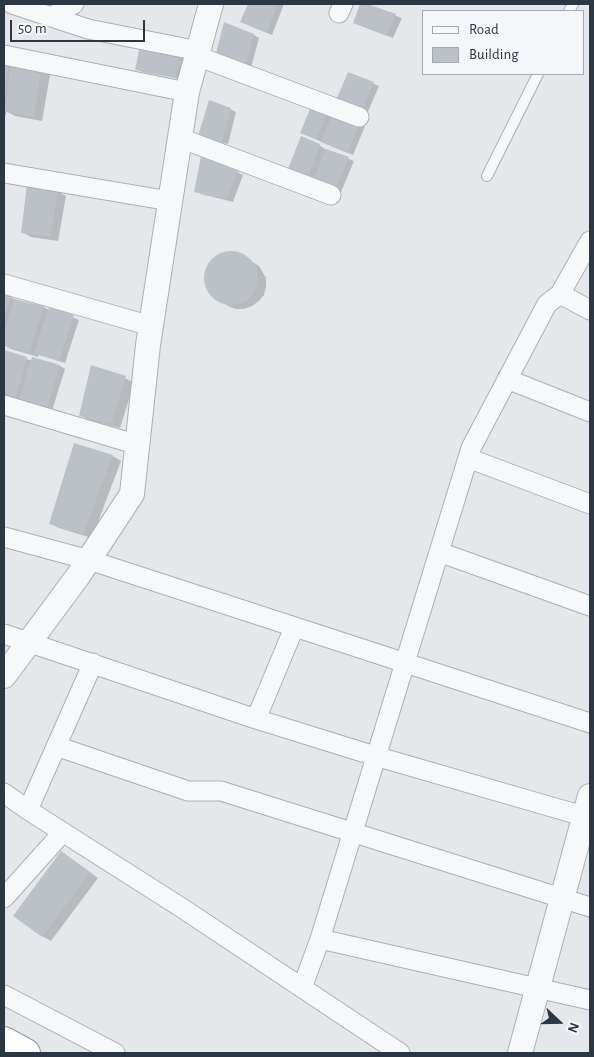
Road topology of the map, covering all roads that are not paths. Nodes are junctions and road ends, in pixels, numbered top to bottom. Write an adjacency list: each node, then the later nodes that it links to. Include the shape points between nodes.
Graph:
1 (12, 4): 4 (street)
2 (74, 4): 4 (street)
3 (212, 4): 5 (street)
4 (51, 17): 5 (street, via 88,30)
5 (198, 54): 8 (street); 9 (street)
6 (4, 55): 8 (street)
7 (538, 75): 12 (lane)
8 (187, 92): 10 (street)
9 (359, 116)
10 (180, 138): 13 (street); 14 (street)
11 (4, 173): 14 (street)
12 (487, 176)
13 (331, 195)
14 (170, 201): 19 (street)
15 (590, 241): 17 (street)
16 (4, 284): 19 (street)
17 (560, 294): 18 (street); 20 (street, via 547,304)
18 (590, 310)
19 (151, 326): 23 (street)
20 (507, 379): 22 (street); 24 (street)
21 (4, 405): 23 (street)
22 (590, 412)
23 (138, 445): 28 (street, via 132,494)
24 (468, 458): 25 (street); 27 (street)
25 (590, 504)
26 (4, 537): 28 (street)
27 (439, 552): 29 (street); 34 (street)
28 (89, 560): 30 (street); 32 (street)
29 (590, 606)
30 (294, 628): 34 (street); 36 (street)
31 (4, 634): 32 (street)
32 (29, 642): 33 (street); 35 (street)
33 (93, 663): 36 (street); 38 (street)
34 (404, 664): 37 (street); 39 (street)
35 (4, 676)
36 (256, 719): 39 (street)
37 (590, 723)
38 (56, 746): 41 (street); 44 (street, via 188,791 221,791)
39 (375, 756): 42 (street); 44 (street)
40 (4, 792): 41 (street)
41 (28, 810): 43 (street)
42 (588, 810): 46 (street)
43 (63, 832): 45 (street); 49 (street)
44 (352, 833): 46 (street); 48 (street)
45 (4, 898)
46 (562, 899): 47 (street); 50 (street)
47 (590, 907)
48 (320, 939): 49 (street); 50 (street)
49 (302, 988): 54 (street)
50 (537, 988): 52 (street); 57 (street)
51 (4, 995): 56 (street)
52 (590, 1000)
53 (4, 1041): 55 (highway)
54 (388, 1050)
55 (26, 1053)
56 (116, 1053)
57 (520, 1053)

